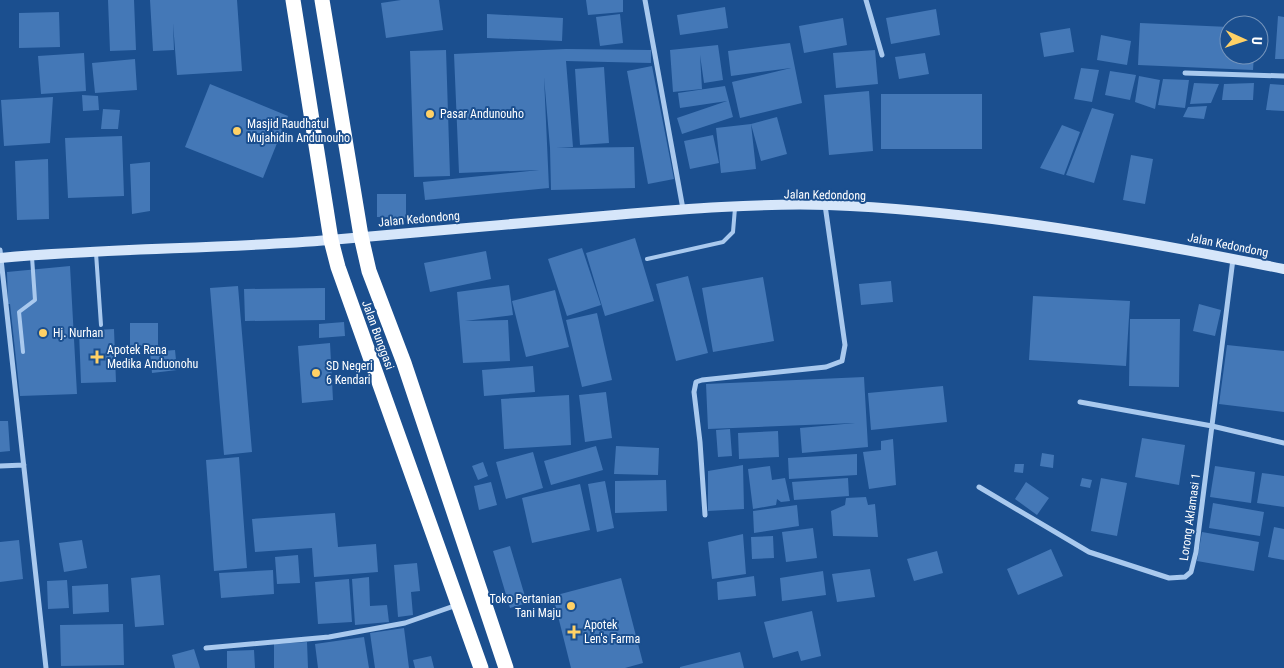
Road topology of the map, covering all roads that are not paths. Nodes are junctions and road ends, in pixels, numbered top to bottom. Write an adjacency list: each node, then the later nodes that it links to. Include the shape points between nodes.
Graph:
1 (293, 0): 12 (highway, Jalan Bunggasi)
2 (322, 0): 11 (highway, Jalan Bunggasi)
3 (645, 0): 10 (street)
4 (866, 0): 5 (street)
5 (882, 55)
6 (1185, 73): 7 (street)
7 (1284, 76)
8 (825, 205): 9 (street, Jalan Kedondong); 16 (street, Jalan Kedondong, via 932,211 1007,220); 27 (street, via 845,345 842,361 826,367 696,382 694,392)
9 (735, 208): 10 (street, Jalan Kedondong); 17 (lane, via 733,232 723,242)
10 (683, 209): 11 (street, Jalan Kedondong)
11 (361, 236): 12 (street, Jalan Kedondong); 32 (highway, Jalan Bunggasi, via 370,271)
12 (331, 240): 13 (street, Jalan Kedondong); 28 (highway, Jalan Bunggasi)
13 (96, 251): 14 (street, Jalan Kedondong); 19 (lane)
14 (32, 255): 15 (street, Jalan Kedondong); 20 (lane, via 35,300 19,312)
15 (0, 256): 24 (street)
16 (1233, 258): 18 (street, Jalan Kedondong); 22 (street, Lorong Aklamasi 1)
17 (647, 259)
18 (1284, 269)
19 (101, 325)
20 (23, 352)
21 (1080, 402): 22 (street)
22 (1212, 426): 23 (street); 26 (street, Lorong Aklamasi 1, via 1194,565 1185,577 1169,578 1089,552)
23 (1284, 443)
24 (24, 465): 25 (street); 30 (street)
25 (0, 466)
26 (979, 487)
27 (705, 515)
28 (458, 605): 29 (street, via 405,623 329,637); 31 (highway, Jalan Bunggasi)
29 (206, 648)
30 (46, 668)
31 (480, 668)
32 (506, 668)

